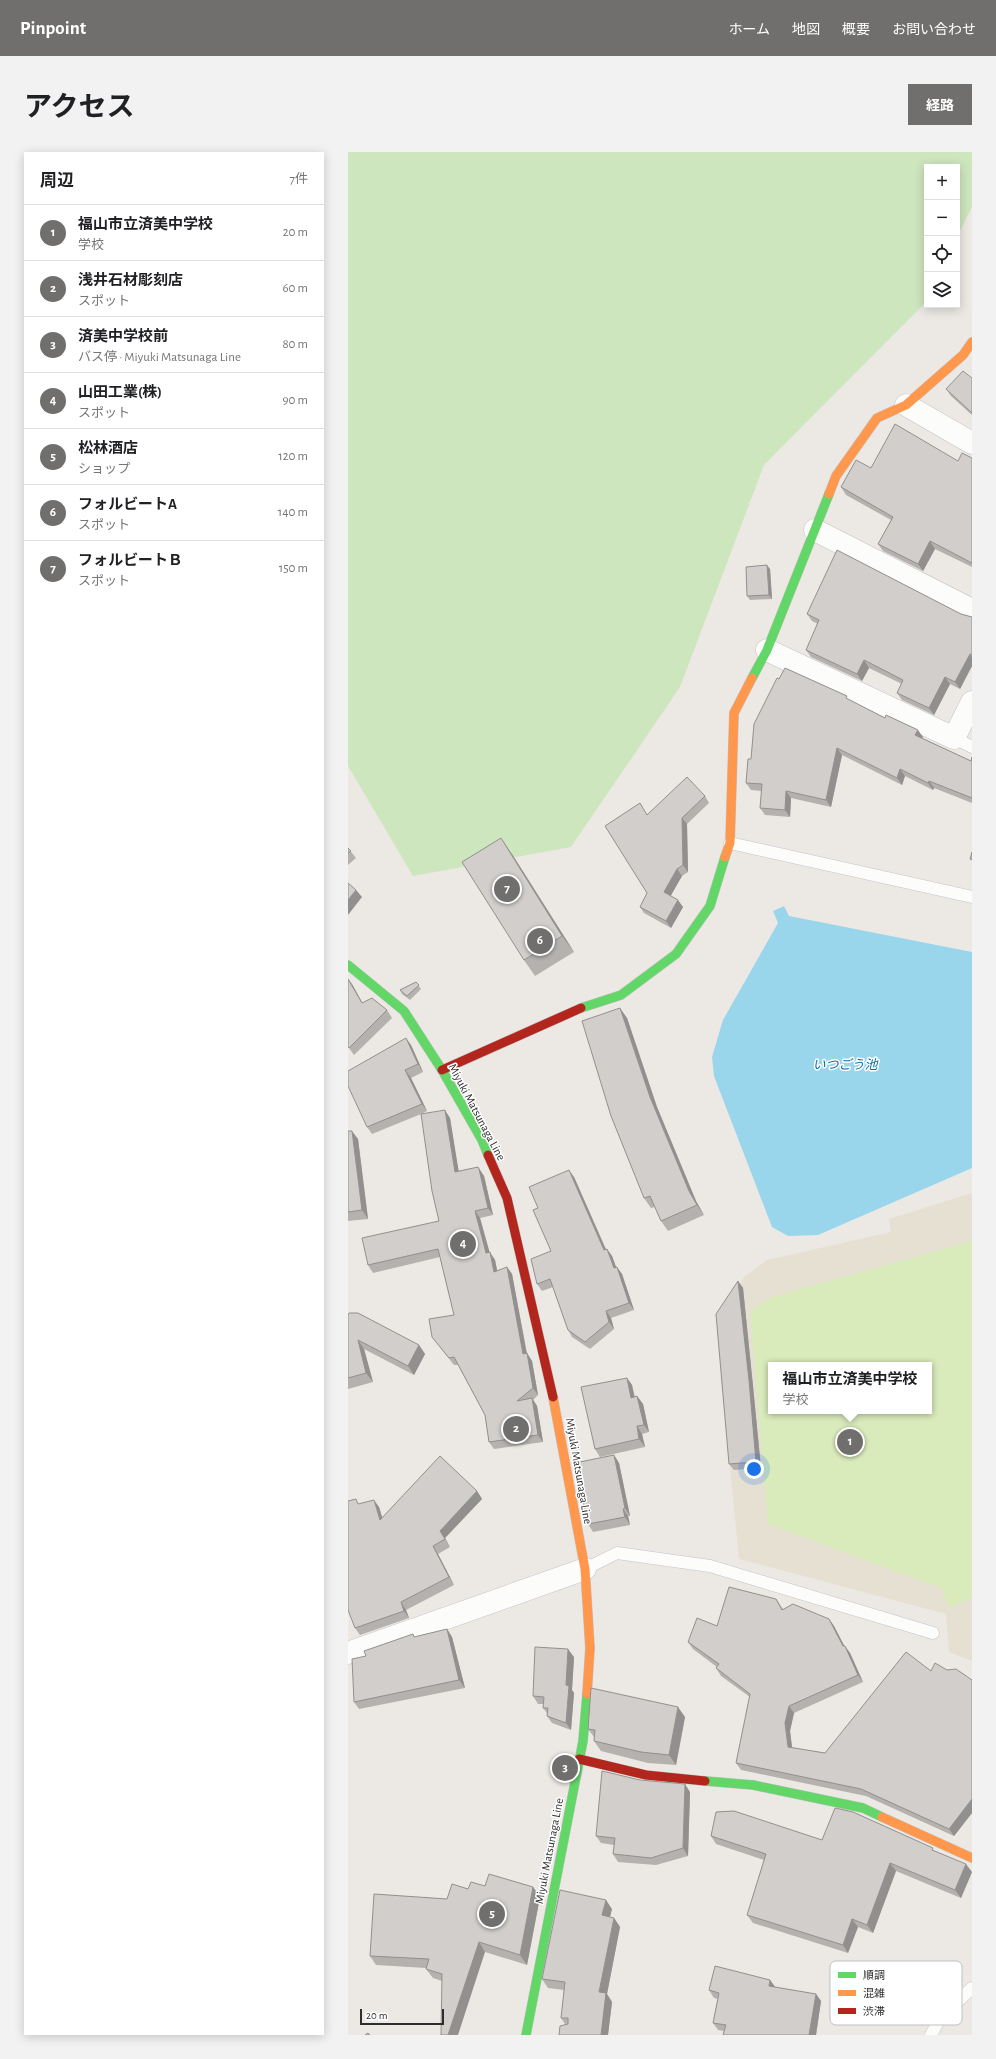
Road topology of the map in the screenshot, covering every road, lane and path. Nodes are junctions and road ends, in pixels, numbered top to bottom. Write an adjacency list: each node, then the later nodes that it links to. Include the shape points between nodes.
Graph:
1 (972, 342): 2 (street, via 963,355)
2 (906, 404): 3 (street); 4 (street, via 877,418 836,476)
3 (972, 443)
4 (815, 530): 5 (street); 6 (street)
5 (972, 610)
6 (768, 650): 8 (street); 9 (street, via 734,713)
7 (972, 702): 8 (street)
8 (963, 743)
9 (730, 843): 10 (lane); 12 (street, via 710,906 676,954 621,995 575,1010)
10 (972, 897)
11 (348, 965): 12 (street, Miyuki Matsunaga Line, via 404,1010)
12 (442, 1070): 13 (street, Miyuki Matsunaga Line, via 482,1140 507,1198 552,1389)
13 (585, 1569): 14 (lane, via 617,1553 710,1566); 15 (street); 16 (street, Miyuki Matsunaga Line, via 590,1648)
14 (933, 1633)
15 (348, 1653)
16 (579, 1759): 17 (street, via 646,1774 753,1785 863,1808); 21 (street, Miyuki Matsunaga Line)
17 (972, 1858)
18 (972, 1988): 19 (lane)
19 (962, 1997)
20 (936, 2025): 22 (lane)
21 (526, 2035)
22 (930, 2035)

